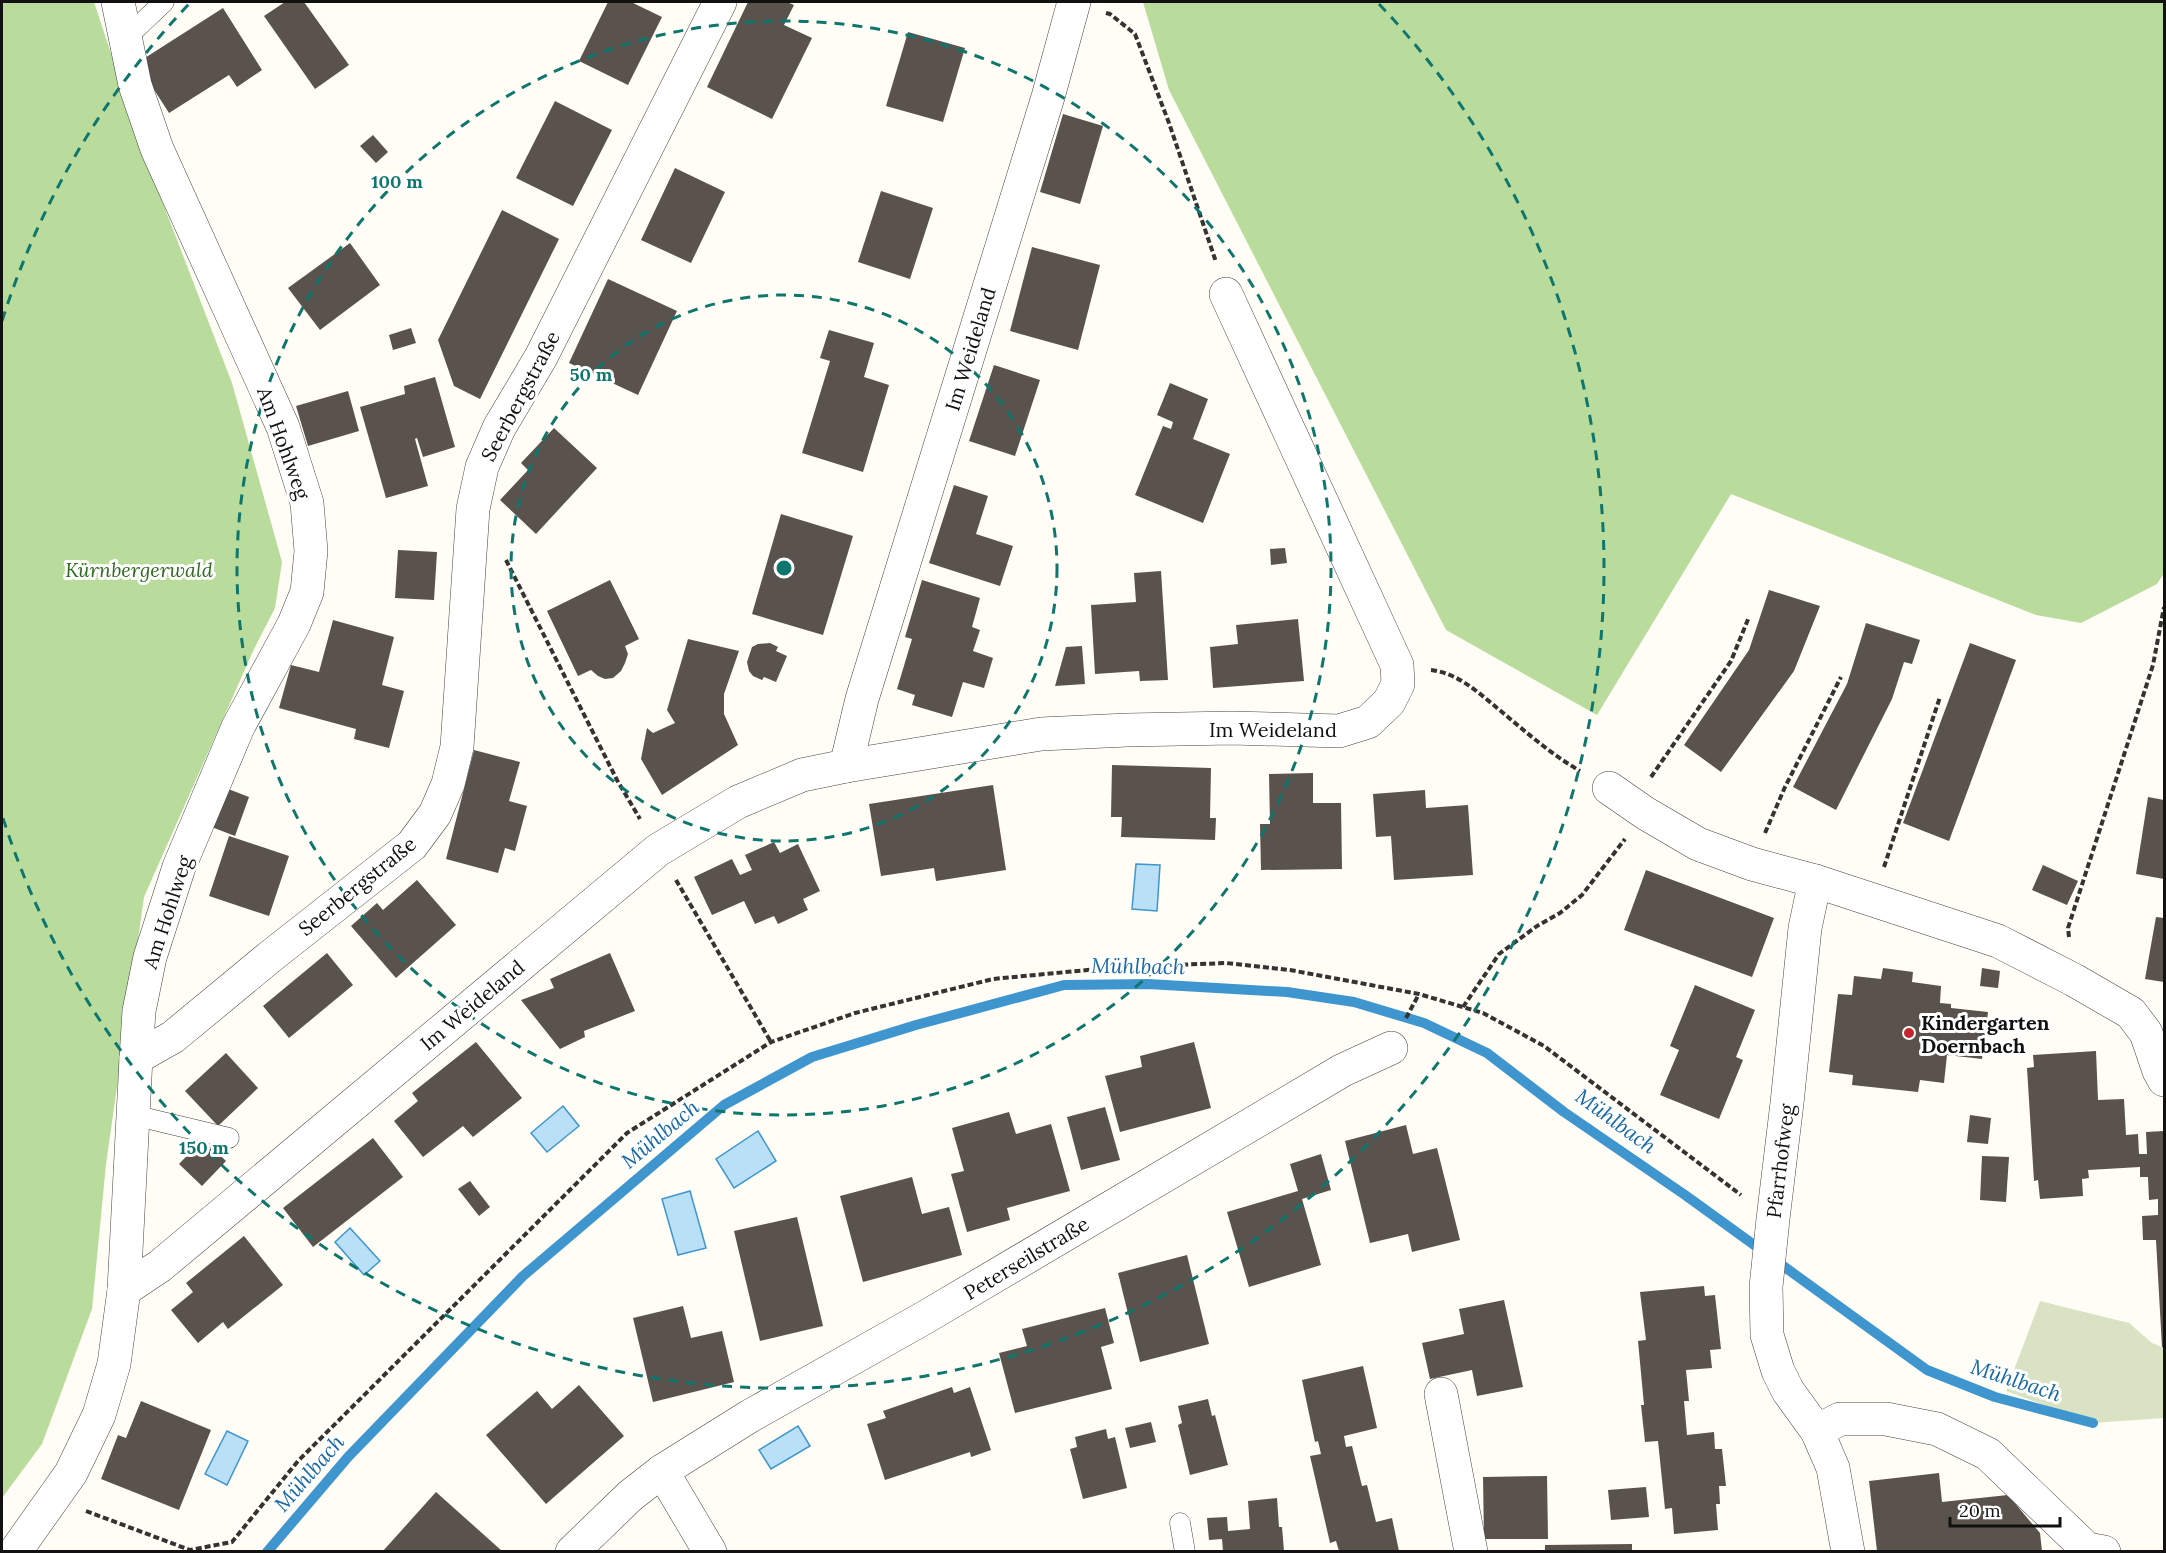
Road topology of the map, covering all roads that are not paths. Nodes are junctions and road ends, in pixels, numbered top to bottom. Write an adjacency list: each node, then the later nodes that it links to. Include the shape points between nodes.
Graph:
1 (118, 2): 5 (street, Am Hohlweg)
2 (164, 2): 5 (lane)
3 (720, 2): 11 (street, Seerbergstraße, via 482,467 473,509 457,747 435,814 412,845 173,1037)
4 (1074, 3): 7 (street, Im Weideland, via 862,699)
5 (124, 39): 11 (street, Am Hohlweg, via 157,149 283,427 307,503 311,550 307,592 294,624 238,727 179,867 150,957 139,1011)
6 (1226, 294): 7 (street, Im Weideland, via 1397,665 1398,684 1389,702 1368,722 1339,731 1232,728 1041,734)
7 (846, 766): 15 (street, Im Weideland, via 802,775 738,802 658,850 160,1266)
8 (1629, 801): 9 (street, via 1698,844 1752,864)
9 (1815, 880): 12 (street, via 1998,941 2132,1013 2146,1033); 17 (street, Pfarrhofweg, via 1805,928 1766,1287 1767,1335 1778,1371)
10 (1391, 1048): 18 (street, Peterseilstraße, via 1343,1070)
11 (136, 1058): 13 (street)
12 (2164, 1080)
13 (132, 1115): 14 (lane); 15 (street)
14 (229, 1138)
15 (124, 1290): 20 (street, via 114,1364 99,1415 71,1473)
16 (1441, 1394): 24 (street)
17 (1817, 1431): 25 (street, Pfarrhofweg, via 1833,1467); 26 (street, via 1840,1419 1886,1419 1937,1429 1988,1454 2087,1549)
18 (662, 1471): 21 (street, Peterseilstraße); 22 (street)
19 (1180, 1524): 23 (lane)
20 (15, 1551)
21 (572, 1551)
22 (710, 1551)
23 (1185, 1551)
24 (1471, 1551)
25 (1848, 1551)
26 (2104, 1551)

